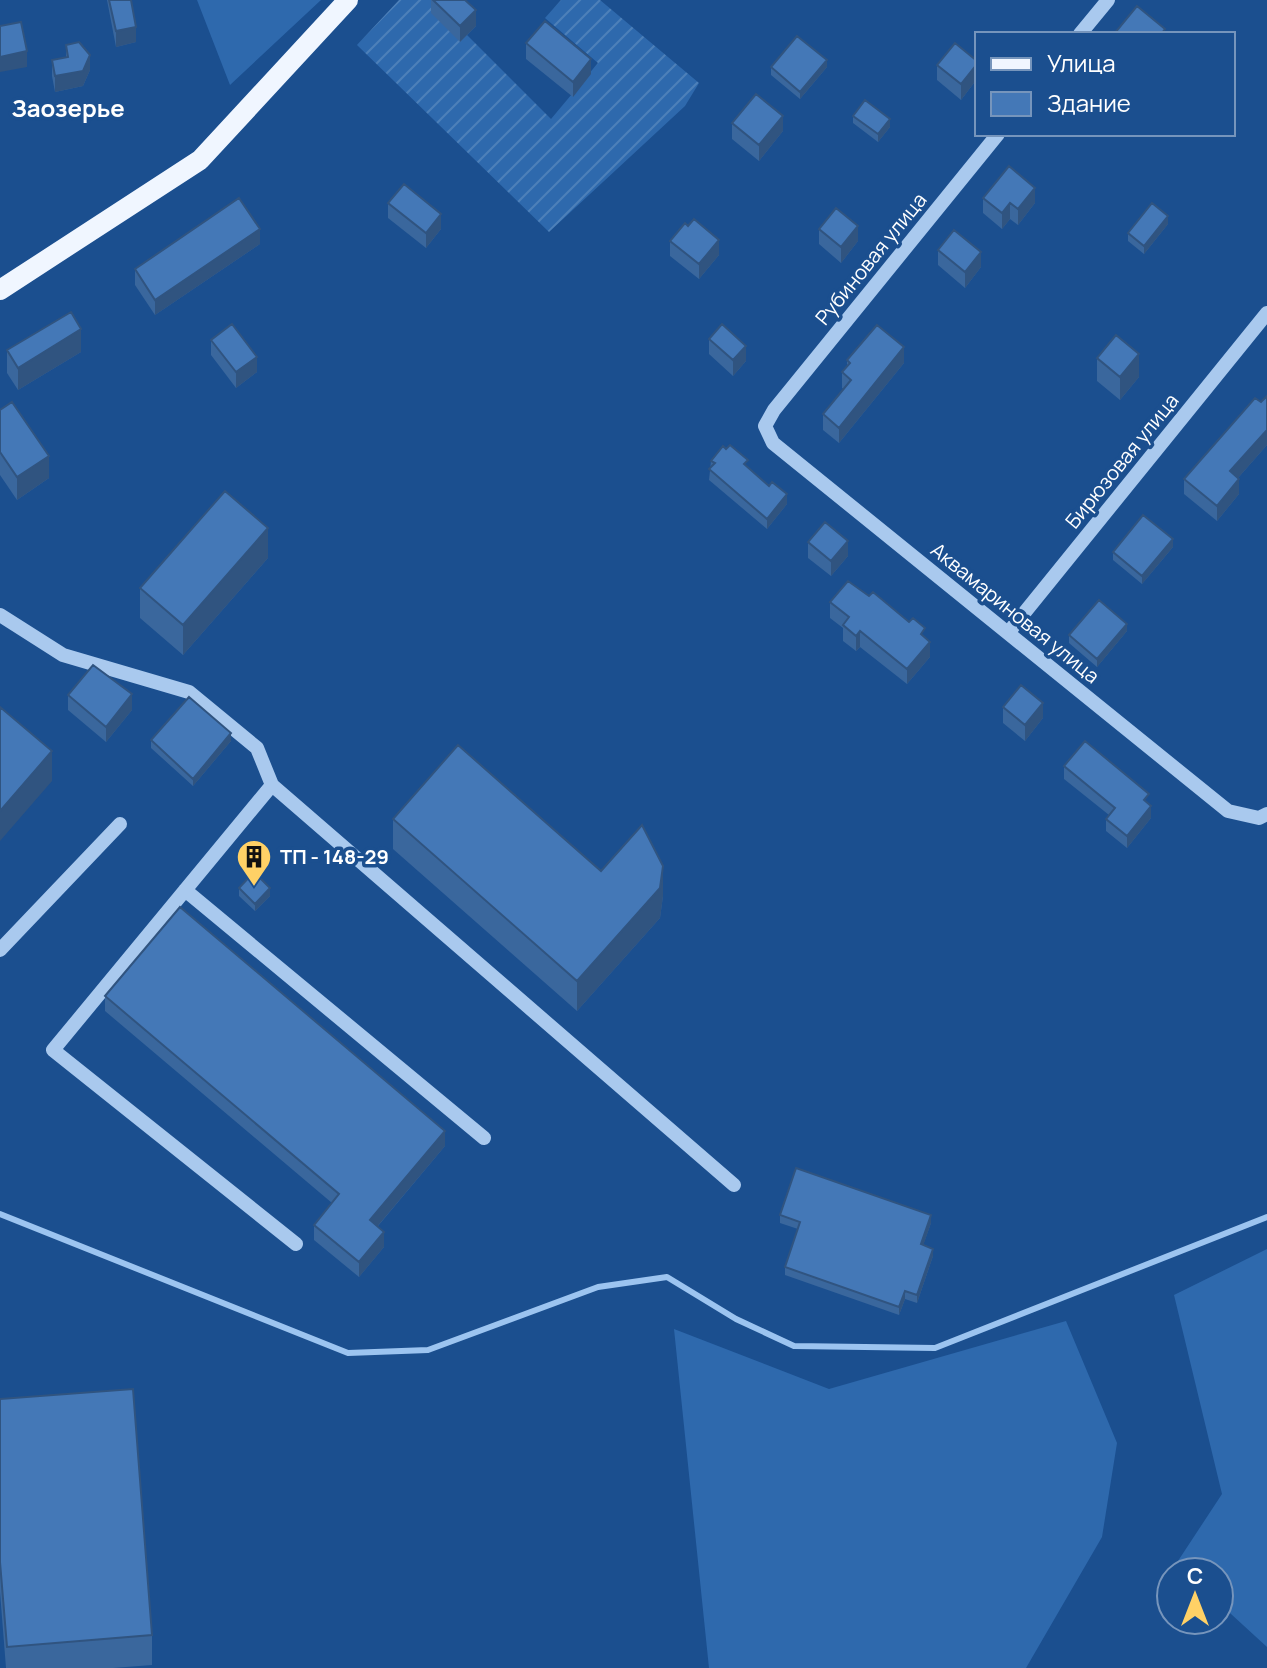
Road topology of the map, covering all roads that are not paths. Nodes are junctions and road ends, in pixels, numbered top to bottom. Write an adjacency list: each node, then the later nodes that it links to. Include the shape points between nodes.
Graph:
1 (348, 0): 5 (main road, via 200,160)
2 (1108, 0): 3 (street)
3 (1082, 32)
4 (996, 136): 7 (street, Рубиновая улица)
5 (0, 290)
6 (1267, 313): 9 (street, Бирюзовая улица)
7 (774, 410): 9 (street, Аквамариновая улица, via 765,426 773,443)
8 (0, 615): 10 (street, via 63,655 189,692 257,748)
9 (1008, 633): 11 (street, Аквамариновая улица, via 1228,811 1259,818)
10 (272, 785): 13 (street); 16 (street)
11 (1267, 814)
12 (120, 824): 14 (street)
13 (185, 890): 15 (street); 17 (street, via 53,1050)
14 (0, 950)
15 (484, 1138)
16 (734, 1185)
17 (296, 1244)

